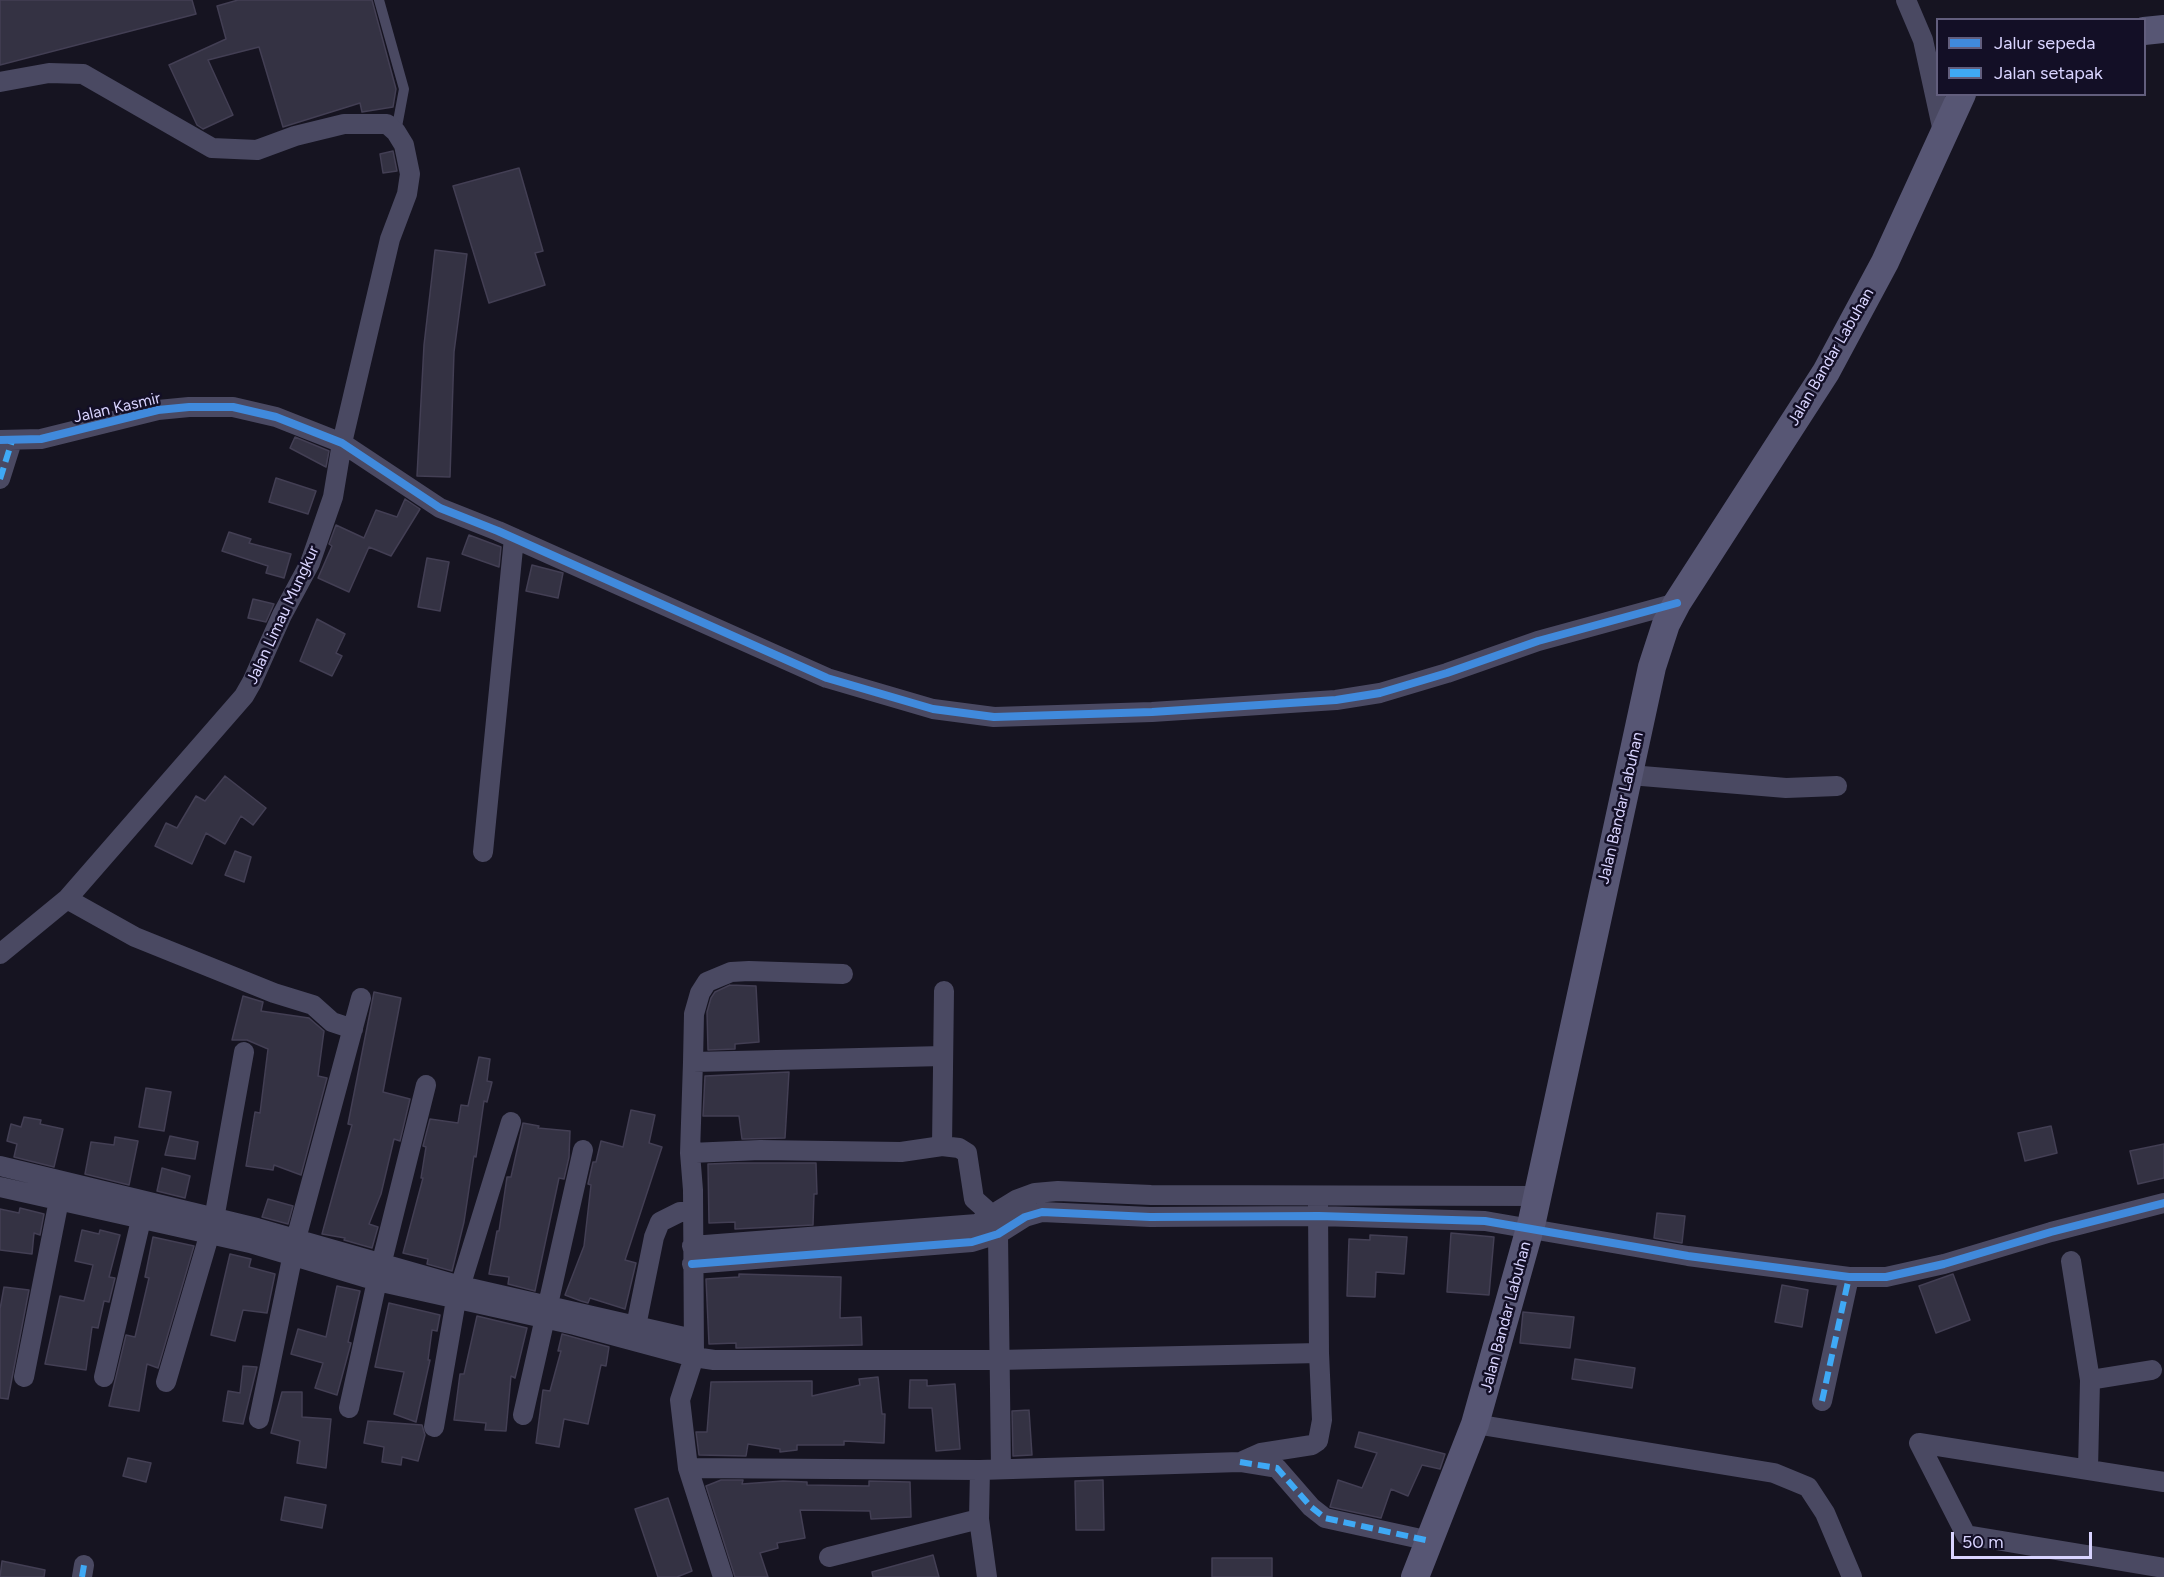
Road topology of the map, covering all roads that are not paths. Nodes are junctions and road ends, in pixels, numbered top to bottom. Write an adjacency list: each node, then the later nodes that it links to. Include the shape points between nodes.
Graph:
1 (379, 0): 7 (lane, via 404,89)
2 (1906, 0): 8 (street, via 1929,61)
3 (2164, 29): 4 (main road)
4 (2146, 31)
5 (0, 82): 7 (street, via 49,72 83,74 212,148 256,150 344,124 387,124)
6 (1961, 96): 8 (main road, Jalan Bandar Labuhan)
7 (396, 132): 10 (street, Jalan Limau Mungkur, via 408,158 409,185 390,239)
8 (1944, 136): 13 (main road, Jalan Bandar Labuhan, via 1885,262 1826,372)
9 (6, 441): 10 (street, Jalan Kasmir, via 80,431 158,410 214,406 276,417); 11 (street)
10 (342, 443): 12 (street, Jalan Kasmir, via 440,508); 17 (street, Jalan Limau Mungkur, via 333,497 310,563 244,696)
11 (0, 479)
12 (514, 538): 13 (street, Jalan Kasmir, via 827,678 933,709 994,717 1152,712 1336,700 1380,693 1538,641); 16 (street)
13 (1677, 603): 14 (main road, Jalan Bandar Labuhan, via 1652,667)
14 (1630, 775): 15 (street, via 1786,788); 35 (main road, Jalan Bandar Labuhan)
15 (1838, 786)
16 (483, 852)
17 (67, 898): 18 (street, Jalan Limau Mungkur); 22 (street, via 135,937 313,1005 332,1022)
18 (0, 954)
19 (843, 974): 25 (street, via 731,972 707,982 694,1014)
20 (944, 992): 24 (street)
21 (361, 998): 22 (street)
22 (353, 1029): 46 (street)
23 (244, 1052): 44 (street)
24 (943, 1056): 25 (street); 28 (street)
25 (693, 1062): 30 (street)
26 (426, 1085): 49 (street)
27 (511, 1122): 51 (street)
28 (942, 1146): 30 (street, via 901,1152); 43 (street, via 967,1153 974,1199)
29 (583, 1150): 52 (street)
30 (690, 1153): 40 (street)
31 (0, 1166): 32 (street)
32 (63, 1181): 37 (street); 39 (street)
33 (0, 1187): 37 (street)
34 (1318, 1194): 36 (street); 41 (street); 43 (street, via 1035,1193 1016,1200)
35 (1537, 1196): 36 (street); 45 (main road, Jalan Bandar Labuhan)
36 (1430, 1197): 42 (street)
37 (57, 1202): 39 (street); 58 (street)
38 (2164, 1203): 50 (street, via 1944,1264 1886,1277)
39 (144, 1211): 44 (street); 59 (street)
40 (693, 1212): 47 (street); 53 (street, via 680,1212 660,1222)
41 (1318, 1216): 42 (street); 43 (street, via 1150,1217 1042,1212); 55 (street)
42 (1429, 1220): 45 (street, via 1485,1221)
43 (995, 1225): 47 (street, via 970,1233); 56 (street)
44 (211, 1226): 46 (street); 61 (street)
45 (1530, 1229): 50 (street, via 1689,1256); 66 (main road, Jalan Bandar Labuhan)
46 (295, 1247): 49 (street); 65 (street)
47 (692, 1255): 54 (street)
48 (2071, 1261): 60 (street)
49 (379, 1272): 51 (street); 63 (street)
50 (1849, 1277): 62 (street)
51 (459, 1293): 52 (street); 67 (street)
52 (547, 1312): 53 (street); 54 (street); 64 (street)
53 (636, 1326): 54 (street)
54 (693, 1348): 56 (street, via 752,1362); 69 (street, via 680,1400)
55 (1318, 1353): 56 (street); 68 (street, via 1322,1420 1318,1441 1261,1453)
56 (998, 1360): 70 (street)
57 (2152, 1370): 60 (street)
58 (24, 1377)
59 (104, 1377)
60 (2090, 1380): 72 (street)
61 (166, 1382)
62 (1822, 1401)
63 (349, 1408)
64 (523, 1415)
65 (258, 1419)
66 (1475, 1424): 75 (main road, Jalan Bandar Labuhan); 81 (street, via 1774,1473 1808,1487 1825,1513)
67 (434, 1427)
68 (1240, 1462): 70 (street); 75 (street, via 1277,1468 1325,1518)
69 (688, 1468): 71 (street); 78 (street)
70 (1001, 1469): 71 (street)
71 (980, 1470): 74 (street)
72 (2088, 1470): 73 (street); 77 (street, via 1919,1443 1966,1535)
73 (2164, 1482)
74 (979, 1519): 76 (street); 79 (street)
75 (1430, 1542): 80 (main road, Jalan Bandar Labuhan)
76 (829, 1557)
77 (2164, 1568)
78 (723, 1577)
79 (987, 1577)
80 (1415, 1577)
81 (1852, 1577)

